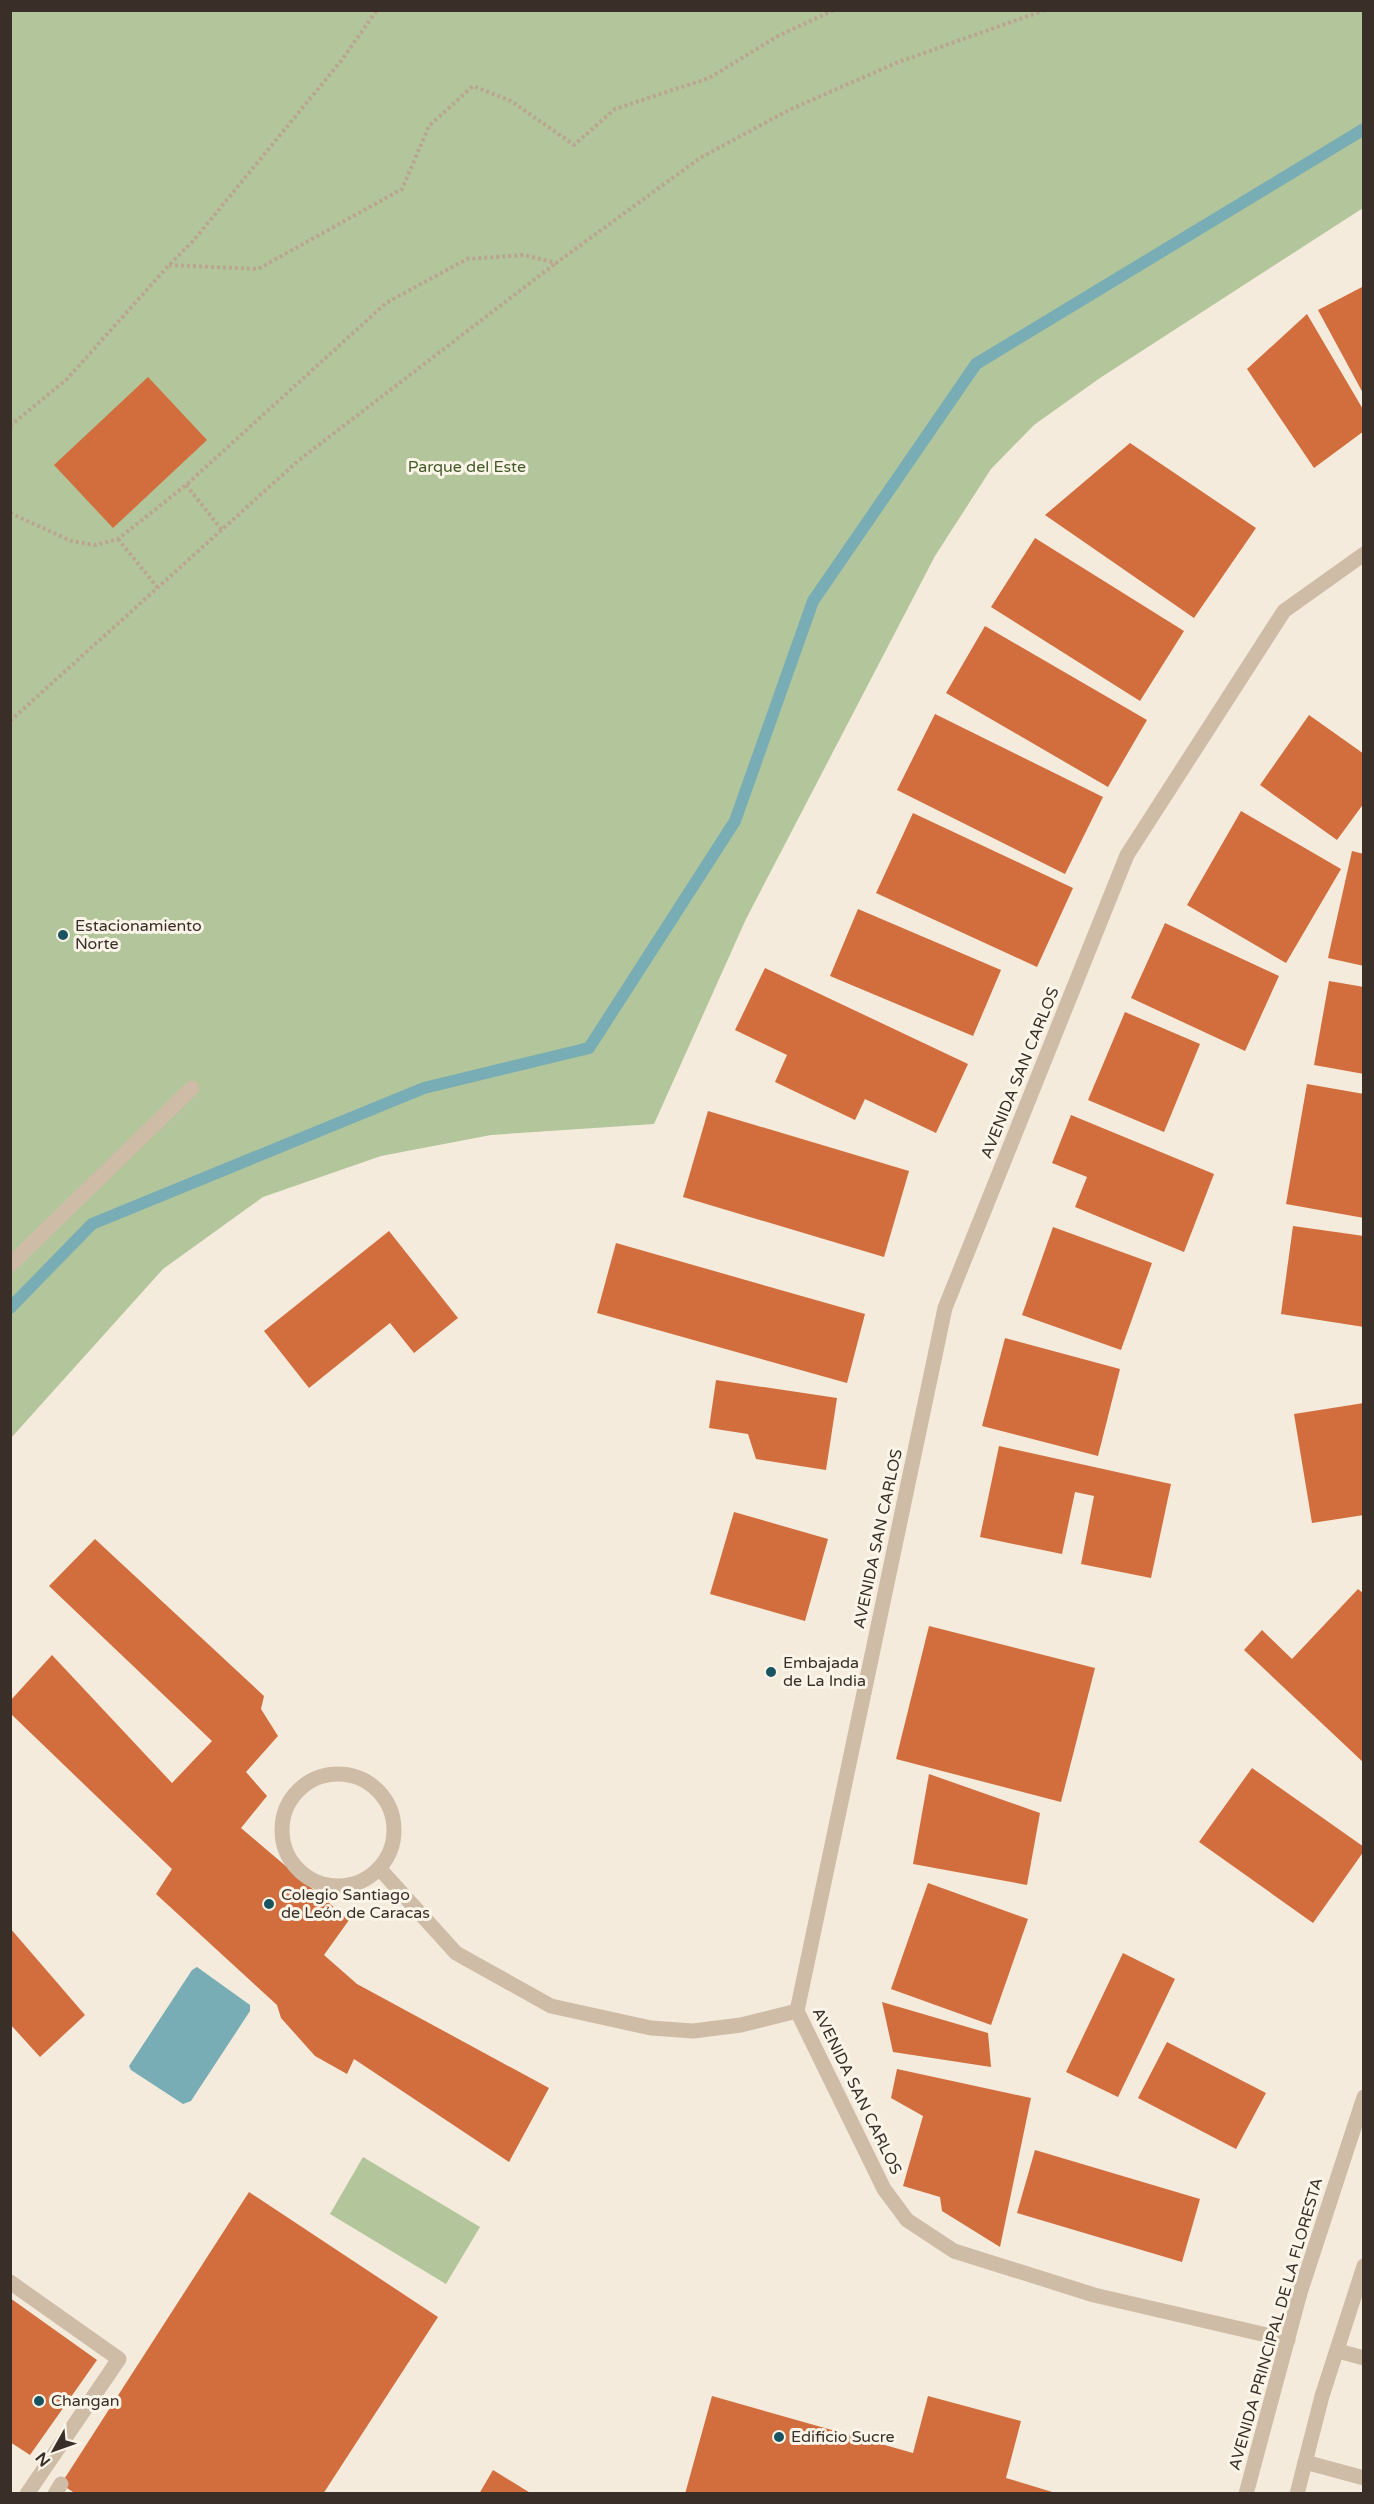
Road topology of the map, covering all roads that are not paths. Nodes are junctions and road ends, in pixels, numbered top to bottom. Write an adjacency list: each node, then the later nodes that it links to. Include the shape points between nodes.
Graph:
1 (1364, 554): 5 (street, AVENIDA SAN CARLOS, via 1284,611 1127,855 945,1308)
2 (192, 1088): 3 (street)
3 (10, 1265)
4 (379, 1868): 4 (street, via 390,1852 394,1833 392,1814 383,1796 363,1780 345,1774 322,1776 304,1784 287,1804 282,1822 283,1846 292,1863 306,1877 324,1885 349,1885 368,1878); 5 (street, via 456,1953 551,2006 651,2028 693,2031 741,2025)
5 (797, 2011): 9 (street, AVENIDA SAN CARLOS, via 884,2189 907,2220 954,2251 1094,2295)
6 (1364, 2097): 9 (street, AVENIDA PRINCIPAL DE LA FLORESTA)
7 (1364, 2266): 10 (street)
8 (10, 2282): 14 (street, via 119,2359)
9 (1288, 2340): 15 (street, AVENIDA PRINCIPAL DE LA FLORESTA)
10 (1338, 2351): 11 (street); 12 (street)
11 (1364, 2358)
12 (1305, 2462): 13 (street); 16 (street)
13 (1364, 2478)
14 (27, 2493)
15 (1246, 2493)
16 (1297, 2493)

